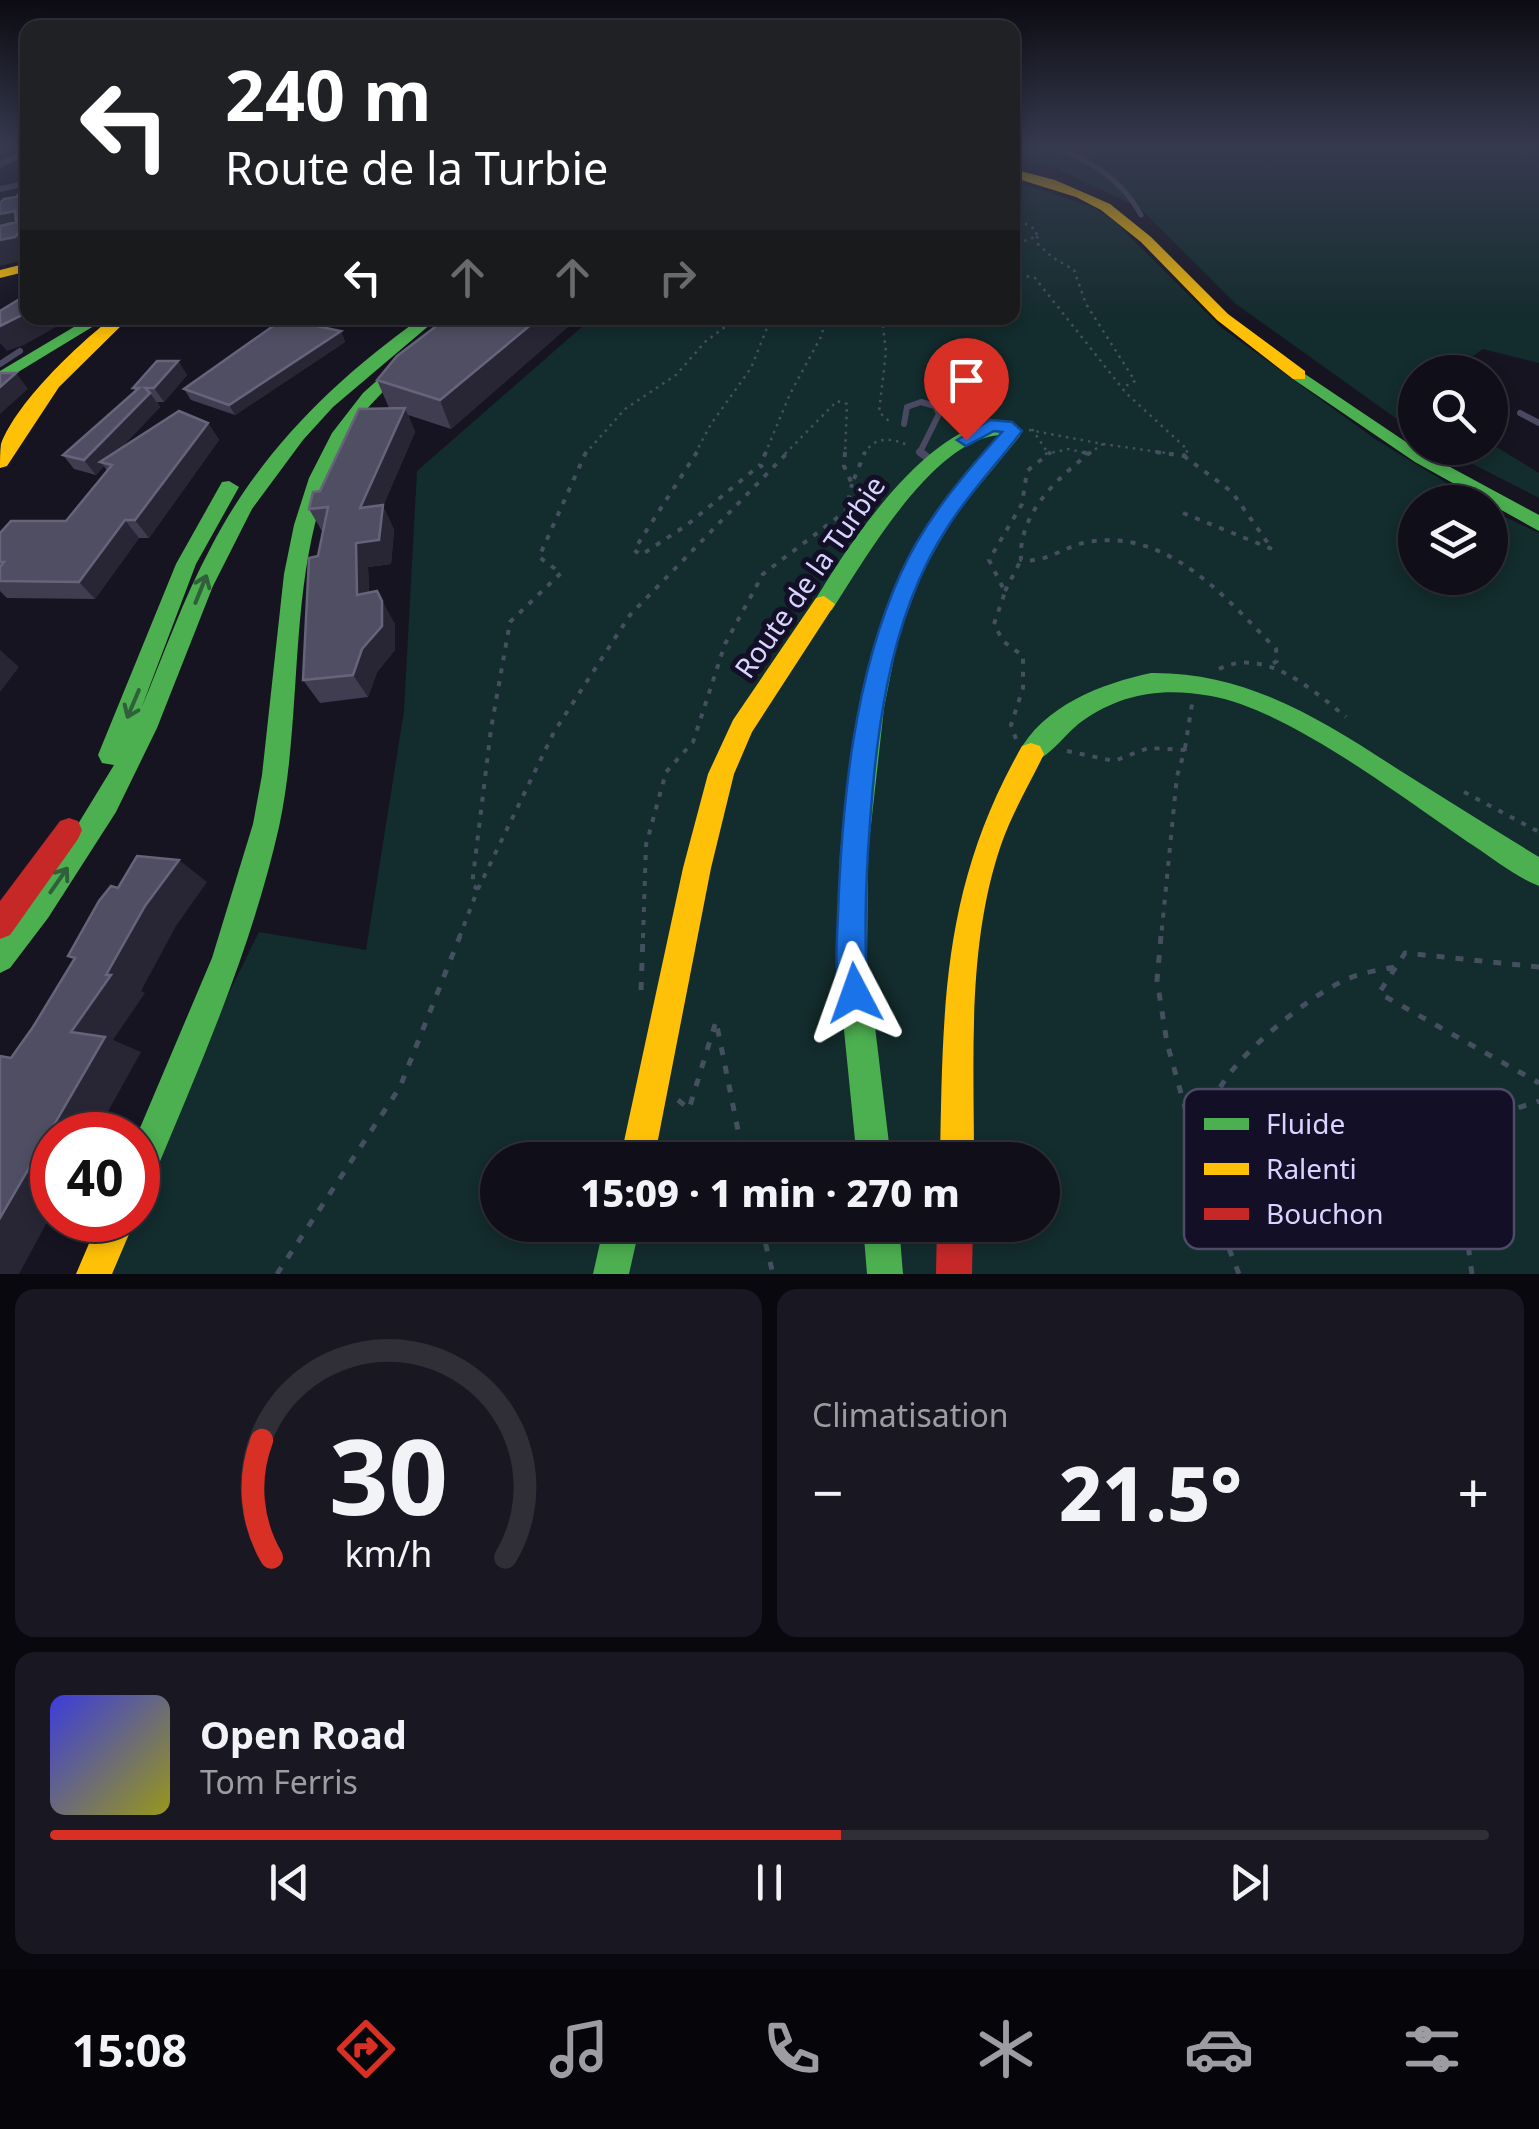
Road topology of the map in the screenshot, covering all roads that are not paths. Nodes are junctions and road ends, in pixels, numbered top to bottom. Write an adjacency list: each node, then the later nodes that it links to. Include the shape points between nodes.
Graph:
1 (1102, 204): 20 (street, via 1236,329 1425,462)
2 (1121, 204): 4 (street)
3 (1134, 204): 4 (lane)
4 (1141, 215): 15 (street, via 1231,308)
5 (88, 325): 11 (street)
6 (112, 325): 17 (street, via 45,386)
7 (398, 325): 22 (street, one-way to 22, via 295,404 227,490 186,564 102,772)
8 (433, 325): 23 (street, one-way to 8, via 107,805 152,716 202,585 268,464 316,408 377,356)
9 (436, 325): 24 (street, via 341,433 312,496 301,534 279,759 250,886)
10 (20, 352): 11 (lane)
11 (5, 374)
12 (1520, 413): 13 (lane)
13 (1539, 423)
14 (904, 424): 16 (lane, via 908,407 935,406 940,414)
15 (1398, 427)
16 (927, 457): 25 (street, Route de la Turbie, via 742,727 721,774); 26 (street, Route de la Turbie, via 983,428 1012,431 947,511 911,573 887,638 872,708 854,852 852,960)
17 (0, 462)
18 (1458, 465): 19 (street)
19 (1539, 510)
20 (1539, 524)
21 (1539, 873): 27 (street, via 1368,760 1261,700 1179,681 1095,696 1030,749 985,850 966,931)
22 (0, 925)
23 (0, 958)
24 (160, 1120)
25 (641, 1142)
26 (872, 1142)
27 (958, 1142)
28 (108, 1242): 32 (street)
29 (618, 1242): 33 (street)
30 (881, 1242): 34 (street)
31 (955, 1242): 35 (street)
32 (94, 1274)
33 (611, 1274)
34 (884, 1274)
35 (954, 1274)

